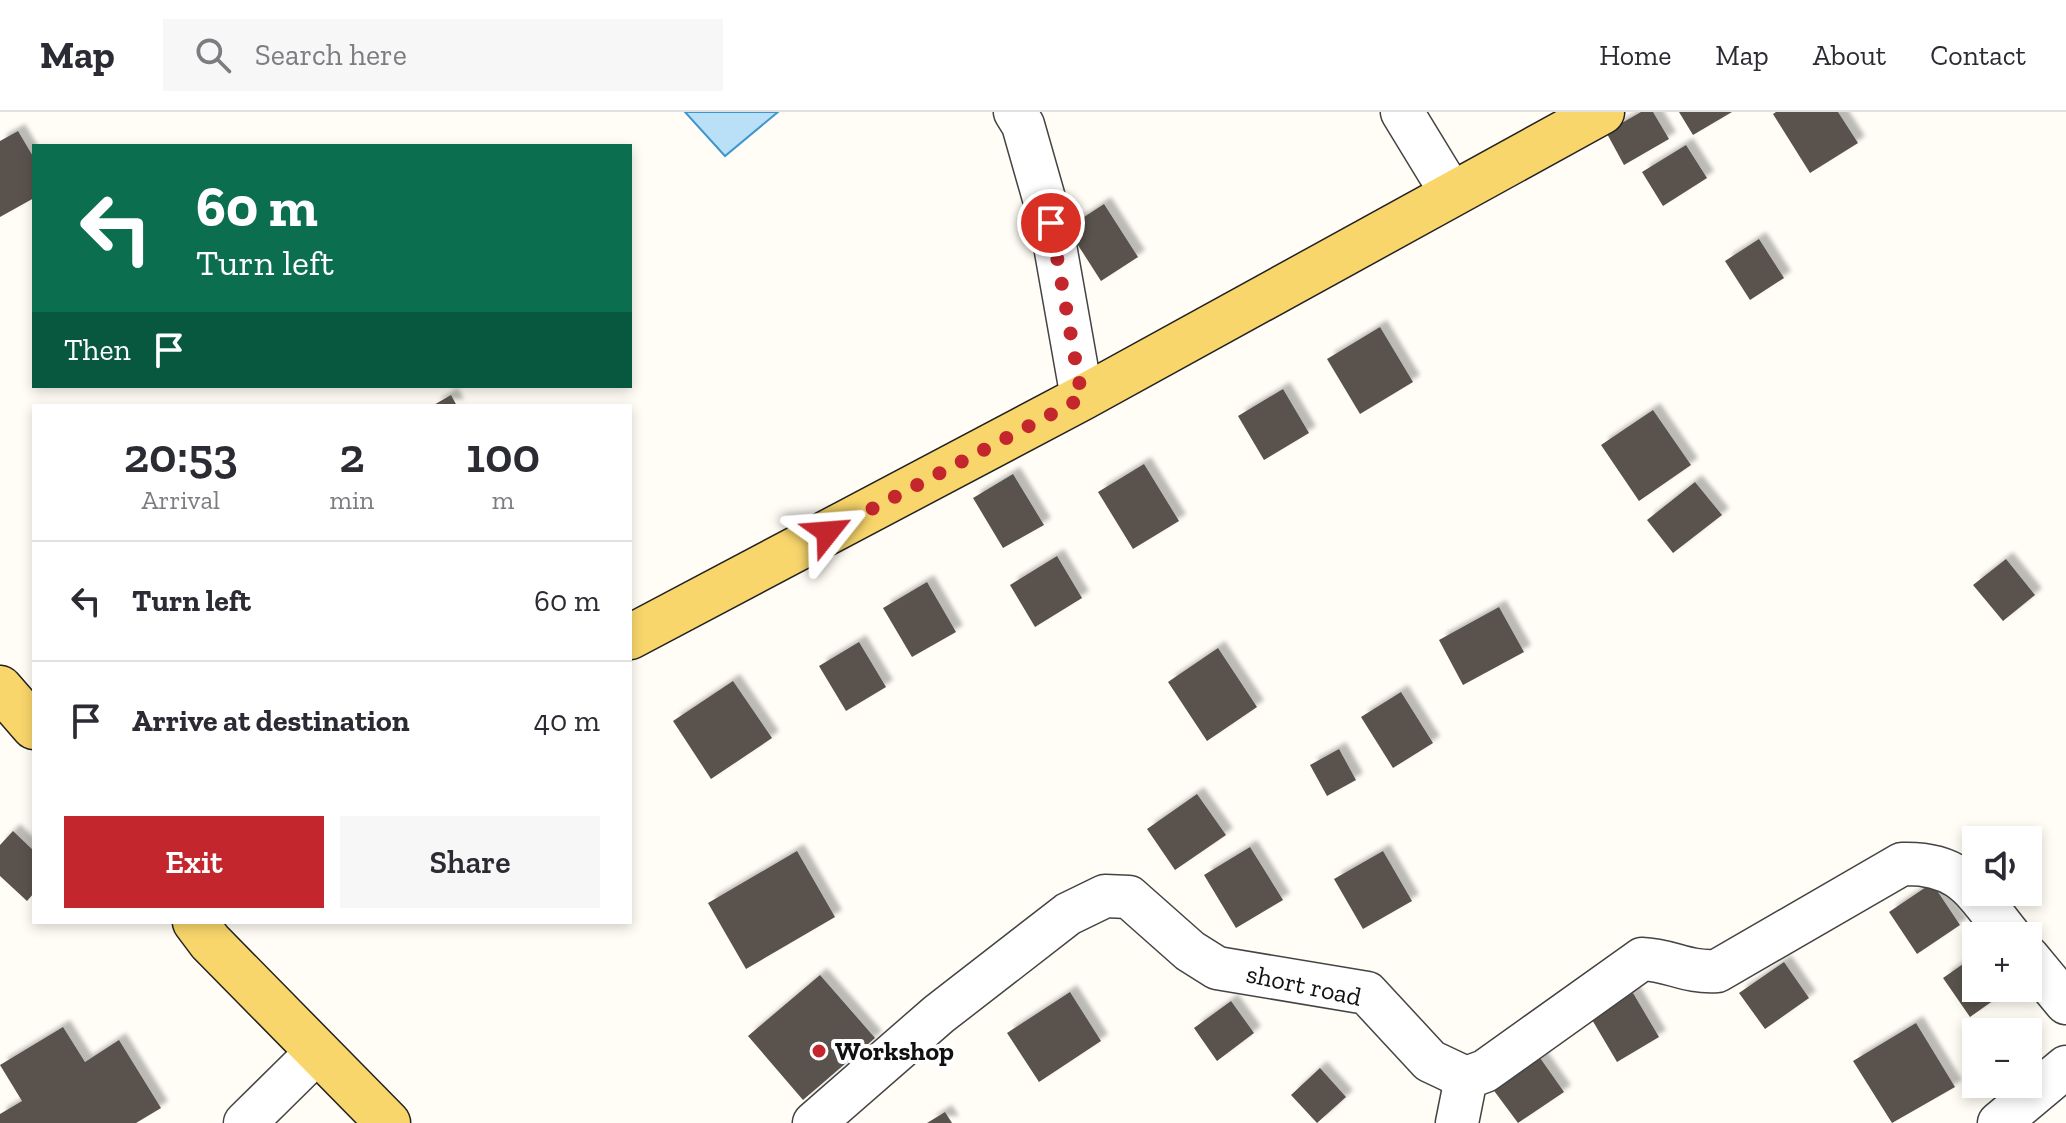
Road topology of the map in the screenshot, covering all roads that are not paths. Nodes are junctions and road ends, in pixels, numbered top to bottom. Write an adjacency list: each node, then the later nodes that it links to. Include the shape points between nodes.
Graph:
1 (1015, 112): 5 (street, via 1051,223)
2 (1402, 112): 4 (street)
3 (1602, 112): 4 (main road)
4 (1452, 194): 5 (main road)
5 (1082, 398): 6 (main road)
6 (632, 636)
7 (0, 688): 8 (main road)
8 (32, 725)
9 (1999, 922): 15 (street, via 1962,877 1929,863 1902,864 1717,971 1692,972 1659,959 1642,959 1485,1071)
10 (196, 924): 13 (main road)
11 (2042, 974): 12 (street)
12 (2066, 1003)
13 (318, 1051): 16 (street); 17 (main road)
14 (2066, 1067): 20 (street)
15 (1466, 1078): 18 (street, short road, via 1430,1061 1367,993 1217,968 1129,897 1105,896 1068,914 939,1014); 19 (street)
16 (245, 1123)
17 (388, 1123)
18 (814, 1123)
19 (1457, 1123)
20 (1999, 1123)

